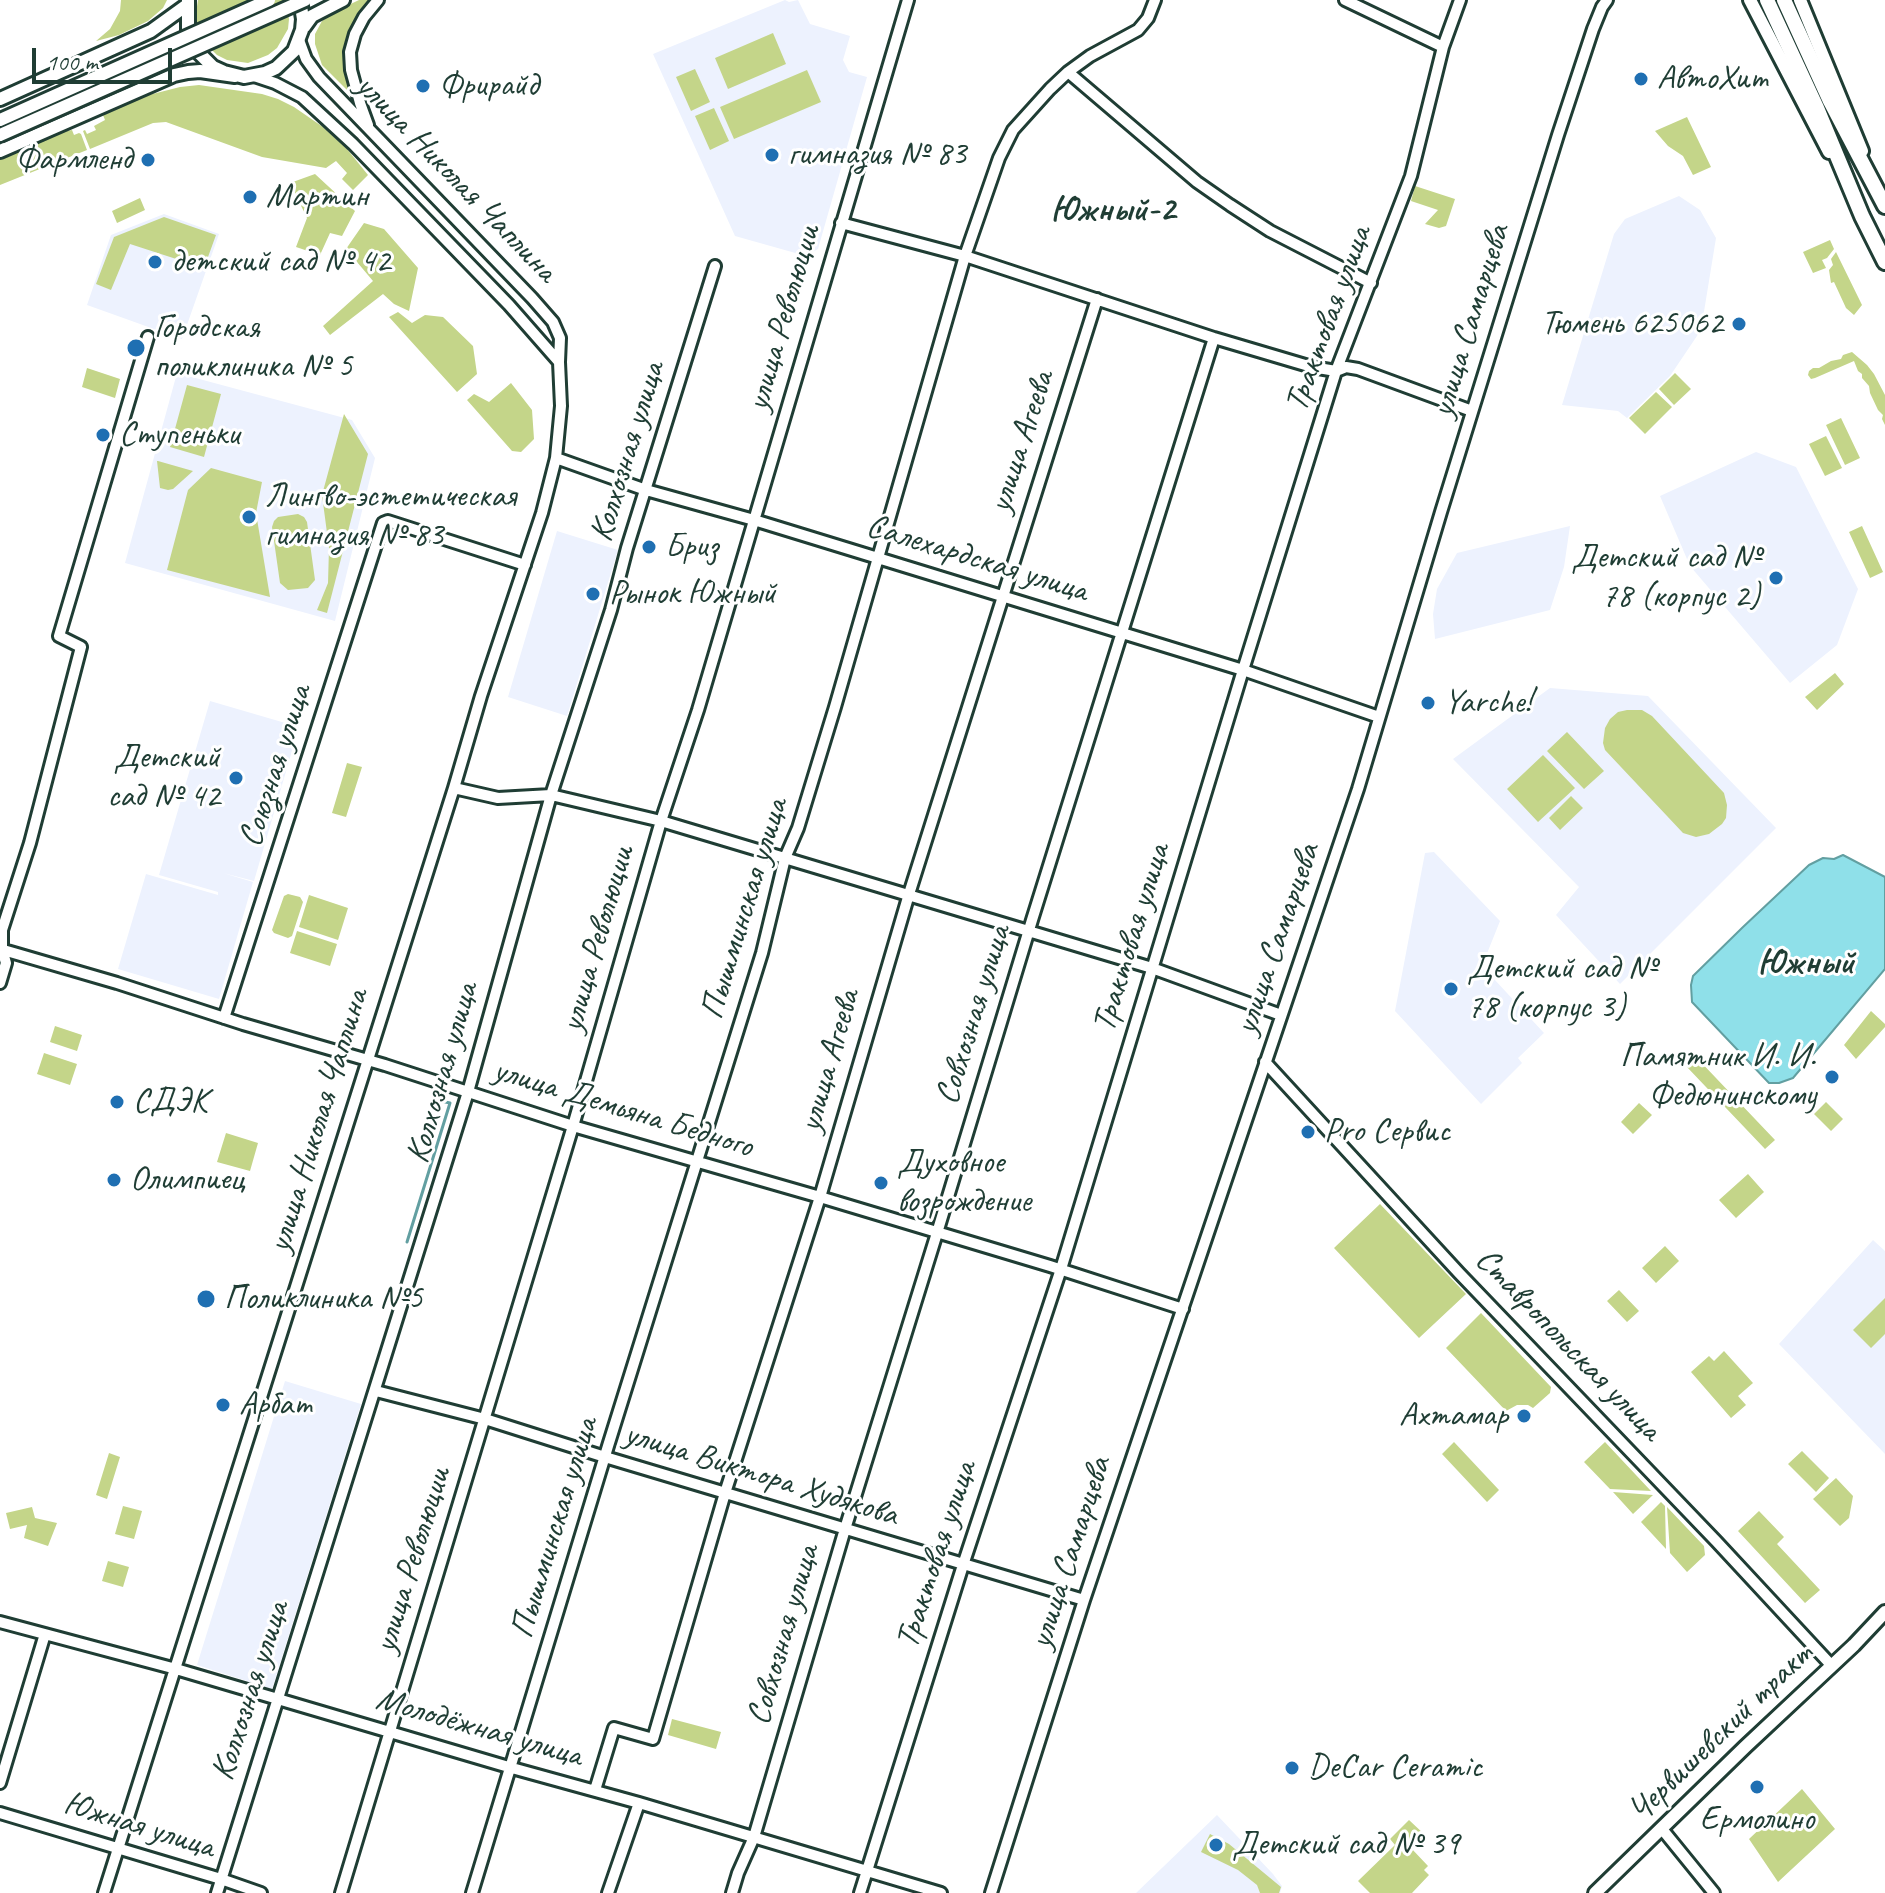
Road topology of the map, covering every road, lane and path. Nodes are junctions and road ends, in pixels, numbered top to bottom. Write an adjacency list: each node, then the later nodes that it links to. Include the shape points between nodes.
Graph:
1 (269, 0): 21 (main road, bridge)
2 (302, 0): 15 (main road); 23 (main road, bridge)
3 (343, 0): 15 (main road, via 312,16)
4 (378, 0): 22 (street, via 364,17 350,52)
5 (908, 0): 27 (street, улица Революции)
6 (1155, 0): 17 (street, Пышминская улица, via 1138,30)
7 (1345, 0): 16 (street)
8 (1460, 0): 16 (street, Трактовая улица)
9 (1607, 0): 37 (street, улица Самарцева, via 1566,110)
10 (1750, 0): 26 (main road)
11 (1767, 0): 26 (highway)
12 (1784, 0): 25 (highway)
13 (1800, 0): 25 (main road)
14 (188, 2): 18 (main road, via 188,30 197,51 213,67); 20 (main road, via 151,31)
15 (301, 35): 19 (main road, via 286,60); 22 (street, улица Николая Чаплина, via 306,59 319,77)
16 (1443, 47): 31 (street, Трактовая улица, via 1411,176)
17 (1068, 72): 28 (street, Пышминская улица, via 1025,115 1005,144); 31 (street, via 1219,198)
18 (235, 76): 19 (main road); 24 (main road, via 200,71 174,75)
19 (254, 76): 35 (street, улица Николая Чаплина, via 302,97 353,144)
20 (0, 99)
21 (0, 120)
22 (370, 130): 35 (street, улица Николая Чаплина, via 548,315 560,338)
23 (0, 135)
24 (0, 151)
25 (1885, 206)
26 (1862, 216): 29 (highway)
27 (841, 223): 28 (street); 40 (street, улица Революции)
28 (965, 256): 32 (street); 41 (street, Пышминская улица)
29 (1885, 262)
30 (715, 266): 39 (street, Колхозная улица)
31 (1371, 283): 36 (street, Трактовая улица)
32 (1097, 299): 34 (street); 43 (street, улица Агеева)
33 (148, 337): 53 (street, via 59,636 81,647)
34 (1214, 338): 36 (street); 44 (street, Совхозная улица)
35 (559, 362): 38 (street, улица Николая Чаплина)
36 (1336, 371): 37 (street, via 1358,369); 45 (street, Трактовая улица)
37 (1472, 411): 46 (street, улица Самарцева)
38 (556, 458): 39 (street, Салехардская улица); 42 (street, улица Николая Чаплина)
39 (646, 490): 40 (street, Салехардская улица); 48 (street, Колхозная улица)
40 (754, 520): 41 (street, Салехардская улица); 49 (street, улица Революции)
41 (878, 558): 43 (street, Салехардская улица); 50 (street, Пышминская улица)
42 (525, 565): 47 (street, улица Николая Чаплина); 57 (street, Союзная улица, via 383,523)
43 (1003, 596): 44 (street, Салехардская улица); 51 (street, улица Агеева)
44 (1121, 633): 45 (street, Салехардская улица); 52 (street, Совхозная улица)
45 (1243, 670): 46 (street, Салехардская улица); 54 (street, Трактовая улица)
46 (1379, 717): 56 (street, улица Самарцева)
47 (454, 788): 48 (street, via 498,798); 58 (street, улица Николая Чаплина)
48 (551, 795): 49 (street); 60 (street, Колхозная улица)
49 (661, 821): 50 (street); 61 (street, улица Революции)
50 (785, 858): 51 (street); 62 (street, Пышминская улица, via 762,953)
51 (909, 894): 52 (street); 63 (street, улица Агеева)
52 (1028, 931): 54 (street); 64 (street, Совхозная улица)
53 (1, 949): 55 (street, via 6,963); 57 (street, улица Демьяна Бедного)
54 (1152, 968): 56 (street); 65 (street, Трактовая улица)
55 (0, 983)
56 (1281, 1015): 59 (street, улица Самарцева)
57 (224, 1018): 58 (street, улица Демьяна Бедного)
58 (367, 1060): 60 (street, улица Демьяна Бедного); 78 (street, улица Николая Чаплина)
59 (1265, 1062): 66 (street, улица Самарцева); 77 (street, Ставропольская улица)
60 (468, 1092): 61 (street, улица Демьяна Бедного); 67 (street, Колхозная улица)
61 (573, 1126): 62 (street, улица Демьяна Бедного); 68 (street, улица Революции)
62 (696, 1162): 63 (street, улица Демьяна Бедного); 69 (street, Пышминская улица)
63 (820, 1197): 64 (street, улица Демьяна Бедного); 70 (street, улица Агеева)
64 (937, 1233): 65 (street, улица Демьяна Бедного); 71 (street, Совхозная улица)
65 (1061, 1269): 66 (street, улица Демьяна Бедного); 72 (street, Трактовая улица)
66 (1183, 1309): 73 (street, улица Самарцева)
67 (376, 1391): 68 (street, улица Виктора Худякова); 79 (street, Колхозная улица)
68 (485, 1419): 69 (street, улица Виктора Худякова); 80 (street, улица Революции)
69 (605, 1457): 70 (street, улица Виктора Худякова); 81 (street, Пышминская улица)
70 (725, 1493): 71 (street, улица Виктора Худякова); 83 (street, улица Агеева, via 653,1739 614,1728)
71 (845, 1529): 72 (street, улица Виктора Худякова); 87 (street, Совхозная улица)
72 (963, 1565): 73 (street, улица Виктора Худякова); 89 (street, Трактовая улица)
73 (1084, 1600): 100 (street, улица Самарцева)
74 (1885, 1612): 77 (main road, Червишевский тракт)
75 (0, 1622): 76 (street, Молодёжная улица)
76 (45, 1634): 78 (street, Молодёжная улица); 82 (street)
77 (1832, 1666): 86 (main road, Червишевский тракт)
78 (176, 1669): 79 (street, Молодёжная улица); 88 (street, улица Николая Чаплина)
79 (279, 1699): 80 (street, Молодёжная улица); 90 (street, Колхозная улица)
80 (391, 1732): 81 (street, Молодёжная улица); 94 (street, улица Революции)
81 (512, 1768): 83 (street, Молодёжная улица); 95 (street, Пышминская улица)
82 (0, 1783)
83 (595, 1790): 84 (street, Молодёжная улица)
84 (639, 1803): 87 (street, Молодёжная улица); 96 (street)
85 (0, 1813): 88 (street, Южная улица)
86 (1662, 1829): 101 (main road, Червишевский тракт); 102 (street)
87 (754, 1837): 89 (street, Молодёжная улица); 97 (street, Совхозная улица)
88 (119, 1849): 90 (street, Южная улица); 91 (street, улица Николая Чаплина)
89 (867, 1872): 98 (street, Трактовая улица); 99 (street, Молодёжная улица)
90 (221, 1879): 92 (street, Колхозная улица); 93 (street, Южная улица)
91 (104, 1893)
92 (217, 1893)
93 (261, 1893)
94 (341, 1893)
95 (472, 1893)
96 (608, 1893)
97 (732, 1893)
98 (860, 1893)
99 (941, 1893)
100 (991, 1893)
101 (1595, 1893)
102 (1714, 1893)

